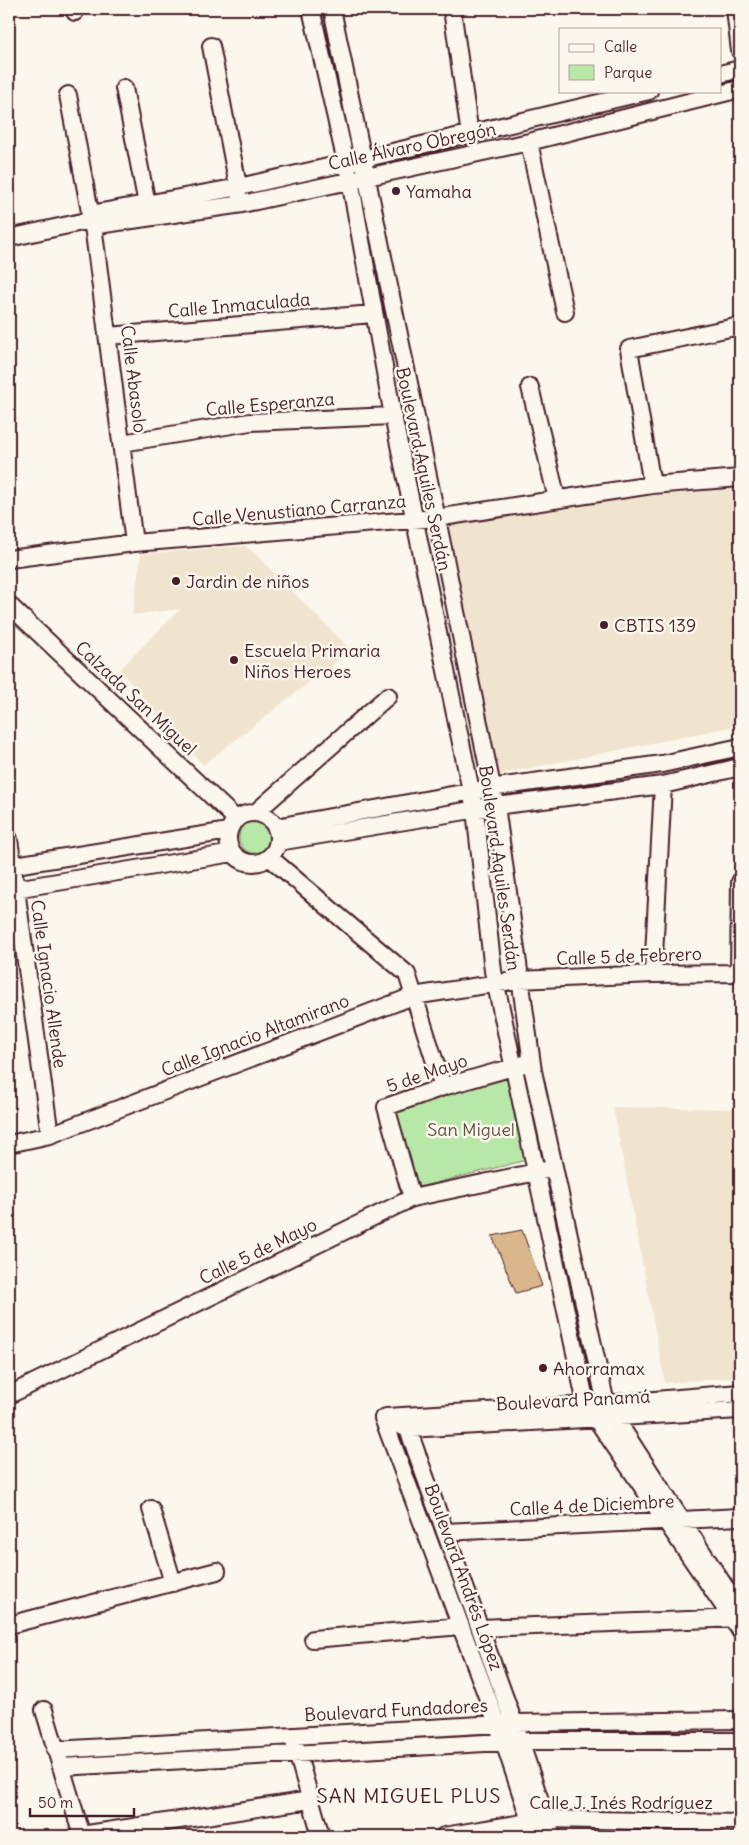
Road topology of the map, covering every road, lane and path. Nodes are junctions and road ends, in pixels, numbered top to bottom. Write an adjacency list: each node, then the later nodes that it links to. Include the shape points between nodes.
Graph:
1 (311, 9): 16 (street, Boulevard Aquiles Serdán)
2 (332, 9): 15 (street, Boulevard Aquiles Serdán)
3 (452, 9): 13 (street)
4 (735, 9): 6 (street)
5 (210, 46): 19 (street)
6 (740, 51)
7 (740, 69): 8 (street)
8 (722, 74)
9 (124, 88): 20 (street)
10 (740, 89): 14 (street, Calle Álvaro Obregón)
11 (645, 92): 13 (street, Calle Álvaro Obregón)
12 (68, 95): 22 (street, Calle Abasolo)
13 (470, 135): 15 (street, Calle Álvaro Obregón)
14 (529, 142): 17 (street, Calle Álvaro Obregón); 24 (street)
15 (362, 159): 16 (street, Calle Álvaro Obregón); 17 (street, Boulevard Aquiles Serdán)
16 (346, 163): 18 (street, Boulevard Aquiles Serdán); 19 (street, Calle Álvaro Obregón)
17 (367, 177): 18 (street, Calle Álvaro Obregón); 34 (street, Boulevard Aquiles Serdán)
18 (350, 180): 21 (street, Calle Álvaro Obregón); 25 (street, Boulevard Aquiles Serdán)
19 (239, 186): 20 (street, Calle Álvaro Obregón); 21 (street)
20 (147, 204): 22 (street, Calle Álvaro Obregón, via 96,213)
21 (242, 204): 22 (street, Calle Álvaro Obregón, via 98,225)
22 (91, 220): 23 (street, Calle Álvaro Obregón); 27 (street, Calle Abasolo)
23 (9, 238)
24 (566, 312)
25 (373, 314): 27 (street, Calle Inmaculada); 29 (street, Boulevard Aquiles Serdán)
26 (740, 326): 32 (street, via 629,349)
27 (108, 336): 30 (street, Calle Abasolo)
28 (530, 387): 33 (street)
29 (392, 416): 30 (street, Calle Esperanza, via 250,422); 35 (street, Boulevard Aquiles Serdán)
30 (122, 443): 36 (street, Calle Abasolo)
31 (740, 478): 32 (street, Calle Venustiano Carranza)
32 (652, 485): 33 (street, Calle Venustiano Carranza)
33 (557, 500): 34 (street, Calle Venustiano Carranza)
34 (436, 518): 35 (street, Calle Venustiano Carranza); 43 (street, Boulevard Aquiles Serdán)
35 (414, 520): 36 (street, Calle Venustiano Carranza); 44 (street, Boulevard Aquiles Serdán)
36 (134, 543): 37 (street, Calle Venustiano Carranza)
37 (9, 559)
38 (9, 605): 48 (street, Calzada San Miguel)
39 (388, 696): 47 (street)
40 (740, 747): 43 (street, via 662,764)
41 (740, 767): 42 (street)
42 (664, 785): 45 (street); 57 (street)
43 (490, 788): 44 (street); 45 (street, Boulevard Aquiles Serdán)
44 (471, 792): 46 (street, Boulevard Aquiles Serdán); 49 (street)
45 (496, 806): 46 (street); 58 (street, Boulevard Aquiles Serdán)
46 (475, 810): 49 (street); 59 (street, Boulevard Aquiles Serdán)
47 (255, 813): 48 (street, via 245,814); 49 (street, via 263,815)
48 (233, 825): 51 (street, via 228,839); 53 (street)
49 (277, 835): 52 (street)
50 (9, 839): 53 (street, Calle Ignacio Allende)
51 (233, 853): 52 (street, via 250,863); 55 (street)
52 (270, 857): 60 (street, via 407,974)
53 (11, 865): 55 (street, Calle Ignacio Allende)
54 (740, 882): 56 (street)
55 (12, 890): 64 (street, Calle Ignacio Allende)
56 (739, 973): 57 (street, Calle 5 de Febrero)
57 (653, 974): 58 (street, Calle 5 de Febrero)
58 (519, 980): 59 (street, Calle Ignacio Altamirano); 61 (street, Boulevard Aquiles Serdán)
59 (496, 982): 60 (street, Calle Ignacio Altamirano); 62 (street, Boulevard Aquiles Serdán)
60 (413, 996): 63 (street); 64 (street, Calle Ignacio Altamirano)
61 (532, 1062): 62 (street, 5 de Mayo); 66 (street, Boulevard Aquiles Serdán)
62 (514, 1067): 63 (street, 5 de Mayo); 67 (street, Boulevard Aquiles Serdán)
63 (443, 1087): 68 (street, 5 de Mayo, via 386,1107)
64 (50, 1135): 65 (street, Calle Ignacio Altamirano)
65 (9, 1144)
66 (554, 1167): 67 (street, Calle 5 de Mayo); 72 (street, Boulevard Aquiles Serdán)
67 (536, 1172): 68 (street, Calle 5 de Mayo); 71 (street, Boulevard Aquiles Serdán)
68 (412, 1198): 70 (street, Calle 5 de Mayo)
69 (740, 1393): 72 (street, Boulevard Panamá)
70 (9, 1395)
71 (586, 1404): 72 (street, Boulevard Panamá); 74 (street, Boulevard Panamá); 76 (street, Boulevard Aquiles Serdán)
72 (606, 1404): 75 (street, Boulevard Aquiles Serdán)
73 (740, 1410): 75 (street, Boulevard Panamá)
74 (383, 1418): 77 (street); 87 (street, Boulevard Andrés López)
75 (615, 1418): 76 (street, Boulevard Panamá); 81 (street, Boulevard Aquiles Serdán)
76 (596, 1419): 77 (street, Boulevard Panamá); 80 (street, Boulevard Aquiles Serdán)
77 (408, 1429): 82 (street, Boulevard Andrés López)
78 (151, 1509): 84 (street)
79 (740, 1517): 81 (street, Calle 4 de Diciembre)
80 (666, 1521): 81 (street, Calle 4 de Diciembre); 82 (street, Calle 4 de Diciembre); 85 (street, Boulevard Aquiles Serdán)
81 (684, 1521): 85 (street, Boulevard Aquiles Serdán)
82 (445, 1532): 88 (street, Boulevard Andrés López)
83 (217, 1571): 84 (street)
84 (172, 1583): 86 (street)
85 (738, 1619): 88 (street)
86 (9, 1625)
87 (461, 1626): 89 (street); 93 (street, Boulevard Andrés López)
88 (480, 1628): 92 (street, Boulevard Andrés López)
89 (313, 1638)
90 (44, 1710): 98 (street)
91 (740, 1720): 92 (street, Boulevard Fundadores)
92 (514, 1723): 93 (street, Boulevard Fundadores); 95 (street, Boulevard Andrés López)
93 (497, 1724): 94 (street, Boulevard Fundadores); 97 (street, Boulevard Andrés López)
94 (292, 1736): 98 (street, Boulevard Fundadores); 99 (street)
95 (520, 1741): 96 (street); 97 (street); 102 (street, Boulevard Andrés López)
96 (740, 1741)
97 (504, 1742): 99 (street); 102 (street, Boulevard Andrés López)
98 (55, 1750): 100 (street)
99 (298, 1754): 100 (street); 101 (street)
100 (61, 1767): 104 (street)
101 (310, 1800): 104 (street); 105 (street)
102 (538, 1820): 103 (street, Calle J. Inés Rodríguez); 106 (street, Calle J. Inés Rodríguez); 107 (street, Boulevard Andrés López); 108 (street, Boulevard Andrés López)
103 (740, 1823)
104 (82, 1835)
105 (321, 1836)
106 (444, 1836)
107 (535, 1836)
108 (552, 1836)

